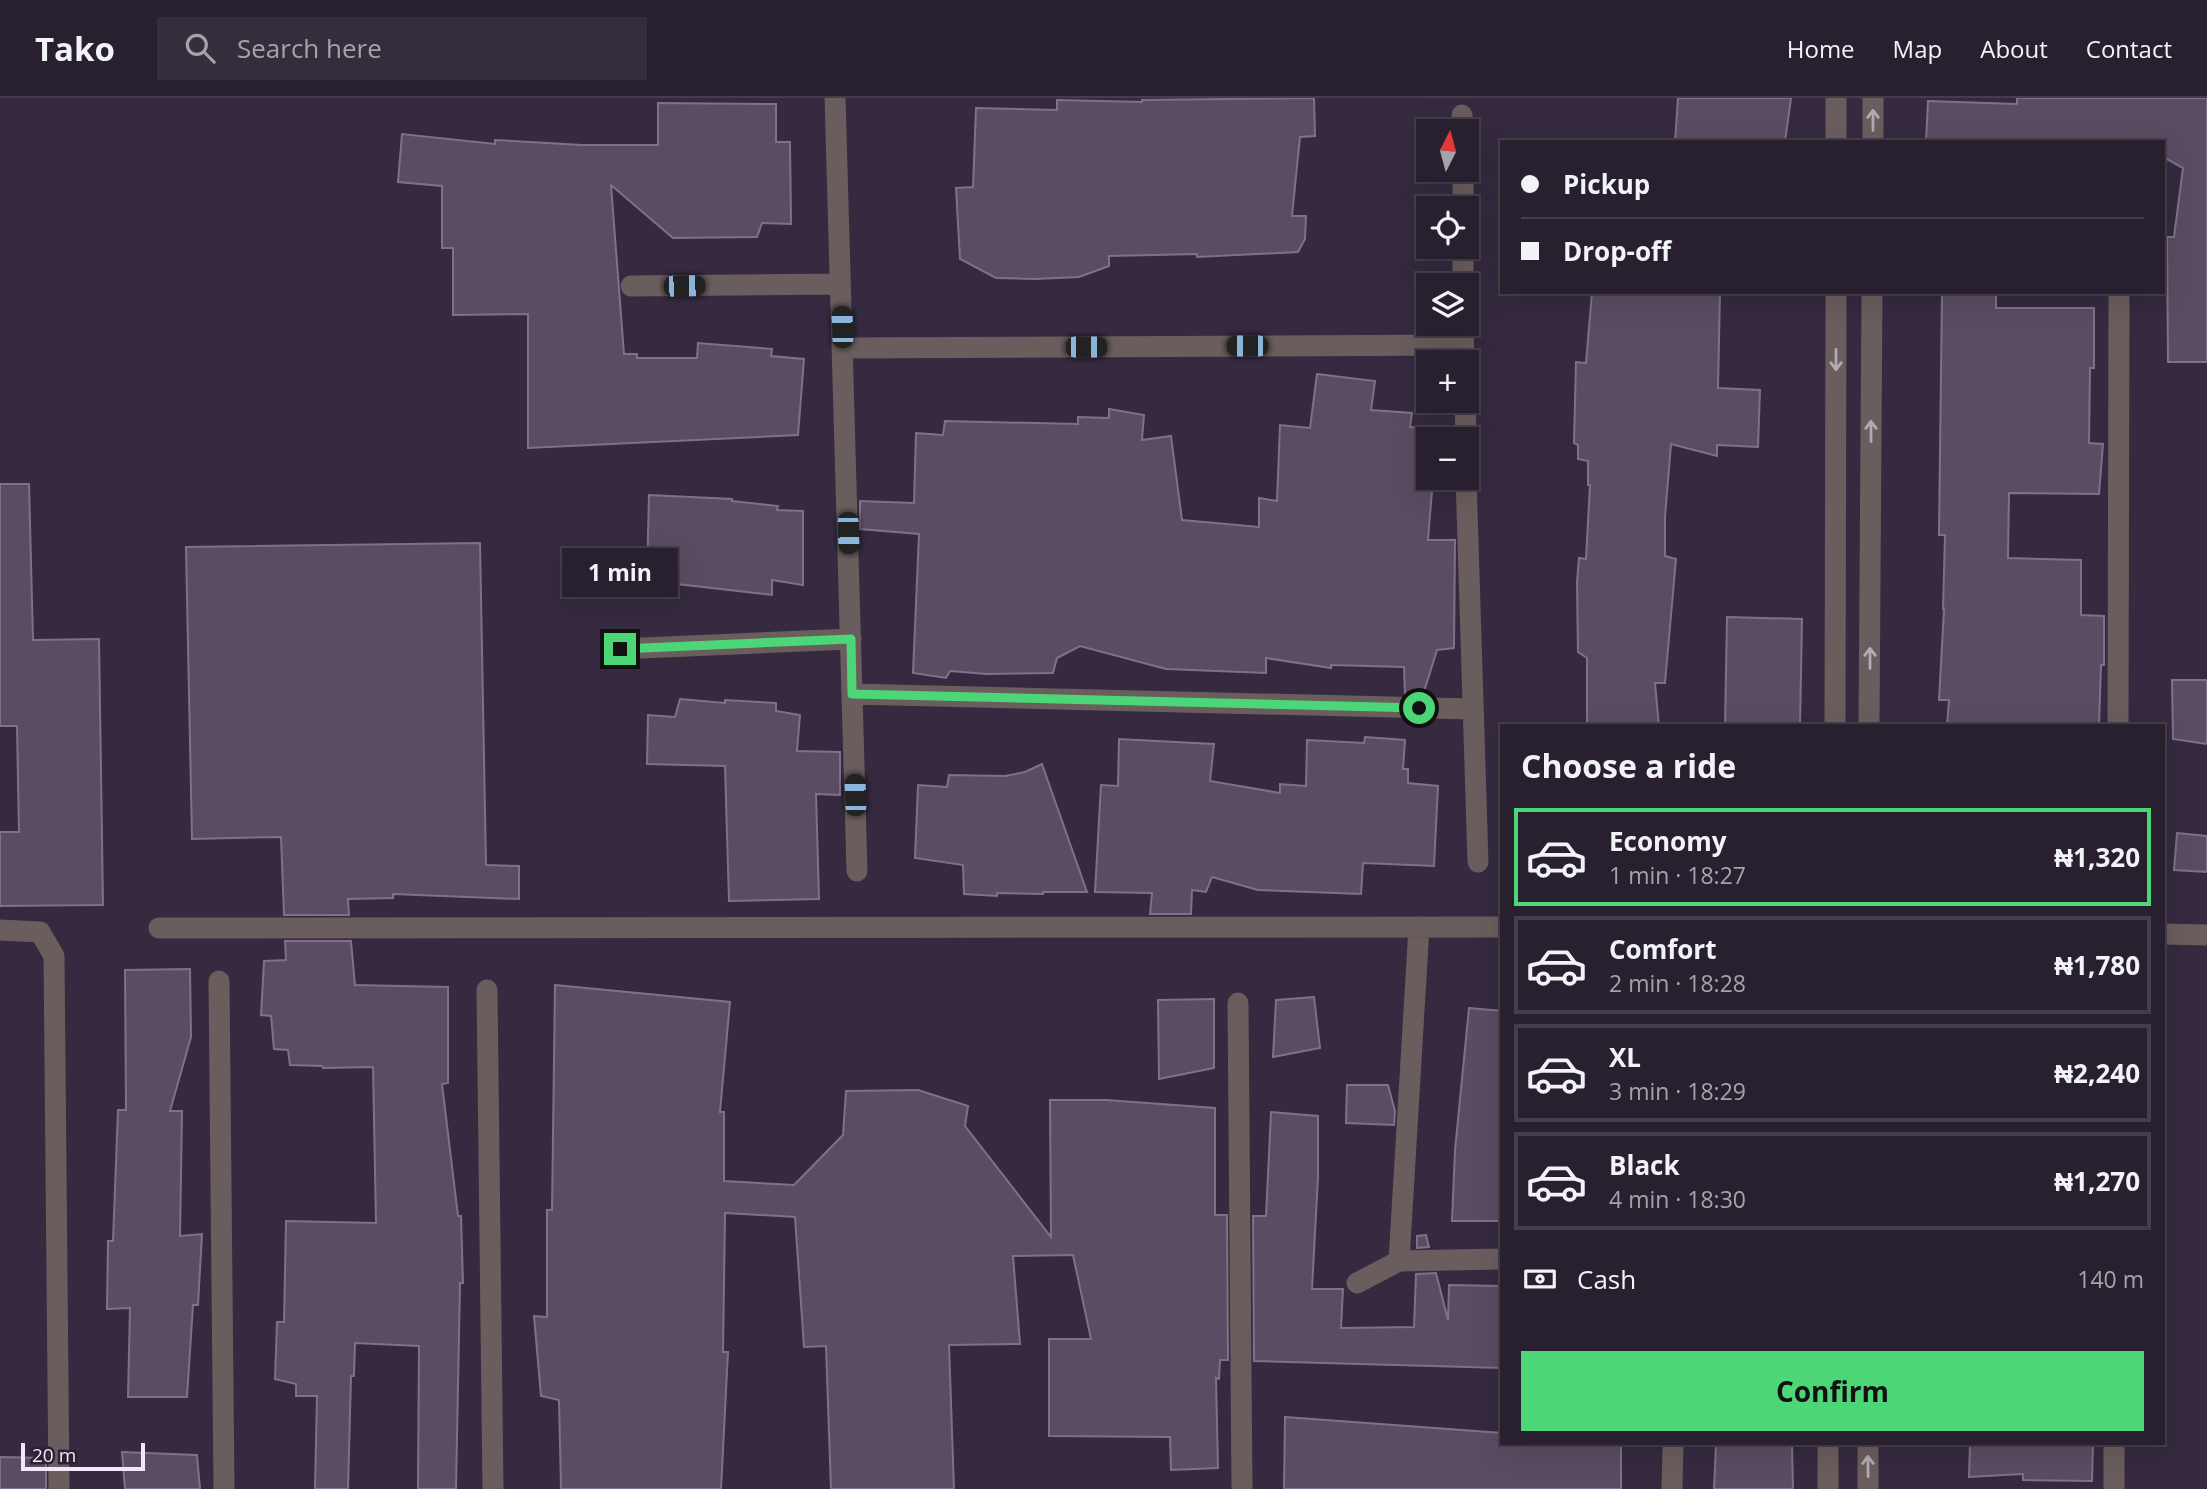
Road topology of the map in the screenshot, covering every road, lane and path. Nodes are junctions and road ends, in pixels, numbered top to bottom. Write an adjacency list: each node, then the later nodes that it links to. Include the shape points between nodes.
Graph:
1 (835, 98): 6 (street)
2 (1836, 98): 4 (street)
3 (1873, 98): 5 (street, one-way to 3)
4 (1836, 140)
5 (1872, 140)
6 (840, 284): 7 (street); 11 (street)
7 (631, 286)
8 (1836, 294): 18 (street, one-way to 18)
9 (1872, 294): 19 (street, one-way to 9)
10 (2119, 294): 20 (street)
11 (843, 348): 12 (street); 14 (street)
12 (1416, 354)
13 (1466, 490): 17 (street)
14 (851, 639): 15 (street); 16 (street)
15 (620, 649)
16 (852, 694): 17 (street); 22 (street)
17 (1472, 709): 21 (street)
18 (1835, 724)
19 (1869, 724)
20 (2118, 724)
21 (1478, 862)
22 (857, 871)
23 (1419, 927): 24 (street); 25 (street); 33 (street)
24 (1500, 927)
25 (159, 928)
26 (0, 930): 39 (street, via 40,932 54,956)
27 (2165, 934): 28 (street)
28 (2207, 934)
29 (219, 981): 40 (street)
30 (487, 990): 41 (street)
31 (1238, 1003): 42 (street)
32 (1500, 1259): 33 (street)
33 (1399, 1261): 34 (street)
34 (1357, 1283)
35 (1673, 1445): 43 (street)
36 (1828, 1445): 44 (street)
37 (1868, 1445): 45 (street, one-way to 37)
38 (2114, 1445): 46 (street)
39 (59, 1489)
40 (224, 1489)
41 (493, 1489)
42 (1242, 1489)
43 (1672, 1489)
44 (1828, 1489)
45 (1868, 1489)
46 (2114, 1489)

